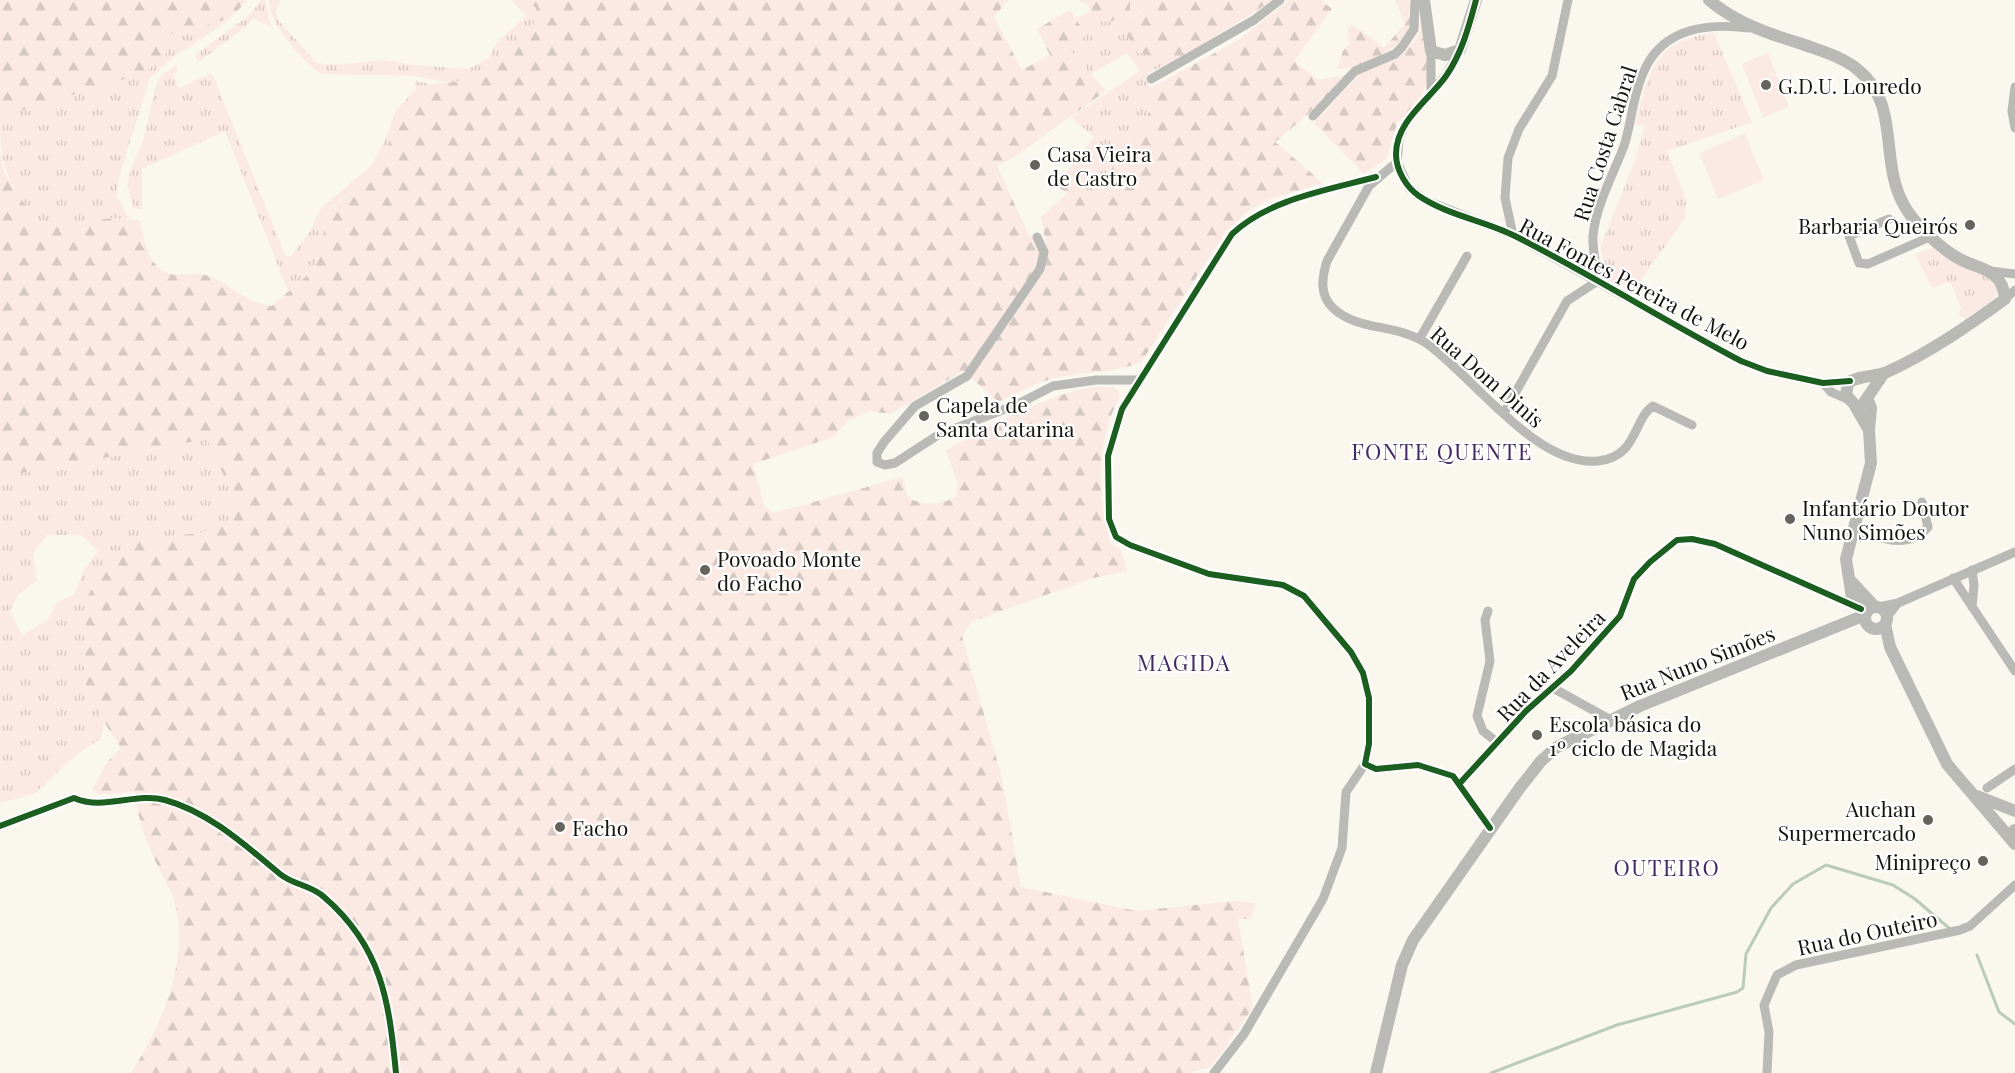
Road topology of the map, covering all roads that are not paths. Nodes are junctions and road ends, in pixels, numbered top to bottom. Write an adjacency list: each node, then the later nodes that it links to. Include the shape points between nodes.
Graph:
1 (1281, 0): 10 (street)
2 (1415, 0): 13 (street, via 1414,29 1402,47 1395,54 1355,71)
3 (1424, 0): 9 (street)
4 (1476, 0): 8 (street)
5 (1568, 0): 18 (street, via 1552,76 1520,129 1508,158 1505,198)
6 (1709, 0): 7 (street)
7 (1754, 28): 19 (street, via 1850,63 1876,87 1886,114 1897,192 1914,220); 24 (street, Rua Costa Cabral, via 1712,26 1690,30 1668,40 1650,59 1627,136 1597,213 1593,248)
8 (1460, 50): 9 (street, via 1445,55); 12 (street)
9 (1431, 51): 12 (street)
10 (1151, 79)
11 (2015, 87): 14 (street)
12 (1431, 92): 15 (street, via 1403,129)
13 (1313, 116)
14 (2015, 128)
15 (1397, 162): 16 (street, Rua Dom Dinis); 18 (street, Rua Fontes Pereira de Melo, via 1402,178 1417,195)
16 (1376, 177): 27 (street, Rua Dom Dinis, via 1328,261 1323,274 1324,295 1333,309 1352,321 1401,330); 29 (street, via 1272,208 1243,223 1222,247)
17 (1889, 219): 19 (street, via 1850,236 1859,263 1868,264)
18 (1513, 235): 24 (street, Rua Fontes Pereira de Melo)
19 (1932, 236): 22 (street, via 1953,255)
20 (1037, 237): 29 (street, via 1044,252 1040,269 967,376 915,406 884,442 877,462 896,463 938,435 1053,386)
21 (1467, 256): 27 (street)
22 (1990, 271): 23 (street); 26 (street, via 1999,278)
23 (2015, 274)
24 (1596, 282): 31 (street, Rua Fontes Pereira de Melo, via 1742,361 1767,371); 34 (street, via 1567,301)
25 (2015, 290): 26 (street, Rua Fontes Pereira de Melo)
26 (2005, 299): 28 (street, Rua Fontes Pereira de Melo, via 1940,343)
27 (1420, 338): 34 (street, Rua Dom Dinis)
28 (1884, 374): 30 (street, Rua Fontes Pereira de Melo); 32 (street, Rua Fontes Pereira de Melo)
29 (1139, 380): 51 (street, via 1116,423 1108,456 1107,495 1116,537 1209,574 1283,585 1304,596 1363,673 1368,690 1369,744)
30 (1856, 380): 31 (street, Rua Fontes Pereira de Melo); 32 (street, via 1870,386); 33 (street, via 1845,391)
31 (1822, 383): 33 (street, Rua Fontes Pereira de Melo)
32 (1870, 397): 33 (street, via 1863,404); 36 (street)
33 (1851, 402): 36 (street, Rua Fontes Pereira de Melo)
34 (1504, 413): 35 (street, Rua Dom Dinis, via 1539,444 1588,461 1611,458 1621,452 1653,406)
35 (1692, 425)
36 (1869, 430): 38 (street, via 1871,463)
37 (1922, 502): 38 (street, via 1928,527 1903,540 1891,541)
38 (1853, 529): 42 (street, via 1845,559)
39 (2015, 552): 40 (street)
40 (1972, 570): 41 (street); 43 (street)
41 (1953, 578): 43 (street); 45 (street)
42 (1849, 579): 45 (street); 45 (street)
43 (1972, 607): 47 (street)
44 (1488, 611): 50 (street, via 1485,620 1490,660 1477,716 1483,731)
45 (1870, 614): 46 (street, Rua Nuno Simões); 46 (street); 48 (street, Rua da Aveleira, via 1715,544 1677,540 1634,579 1620,616); 55 (street, via 1942,756)
46 (1844, 623): 49 (street, Rua Nuno Simões)
47 (2015, 671)
48 (1553, 688): 49 (street); 50 (street, Rua da Aveleira)
49 (1609, 719): 58 (street, Rua Nuno Simões, via 1549,753)
50 (1498, 743): 53 (street, Rua da Aveleira)
51 (1365, 764): 53 (street, via 1376,769 1418,765 1453,776); 63 (street, via 1347,792 1342,848 1323,899 1244,1034)
52 (2015, 769): 54 (street)
53 (1460, 783): 58 (street)
54 (1987, 788)
55 (1972, 794): 56 (street); 60 (street)
56 (2015, 812)
57 (0, 826): 62 (street, via 74,798 114,802 158,798 209,820 239,839 284,878 324,897 357,934 371,953 385,996)
58 (1490, 828): 64 (street, Rua Nuno Simões, via 1407,952)
59 (2015, 831): 60 (main road)
60 (2015, 843)
61 (2015, 885): 65 (street, Rua do Outeiro, via 1971,926 1783,970 1773,981 1764,1005 1769,1032)
62 (396, 1073)
63 (1214, 1073)
64 (1376, 1073)
65 (1767, 1073)

